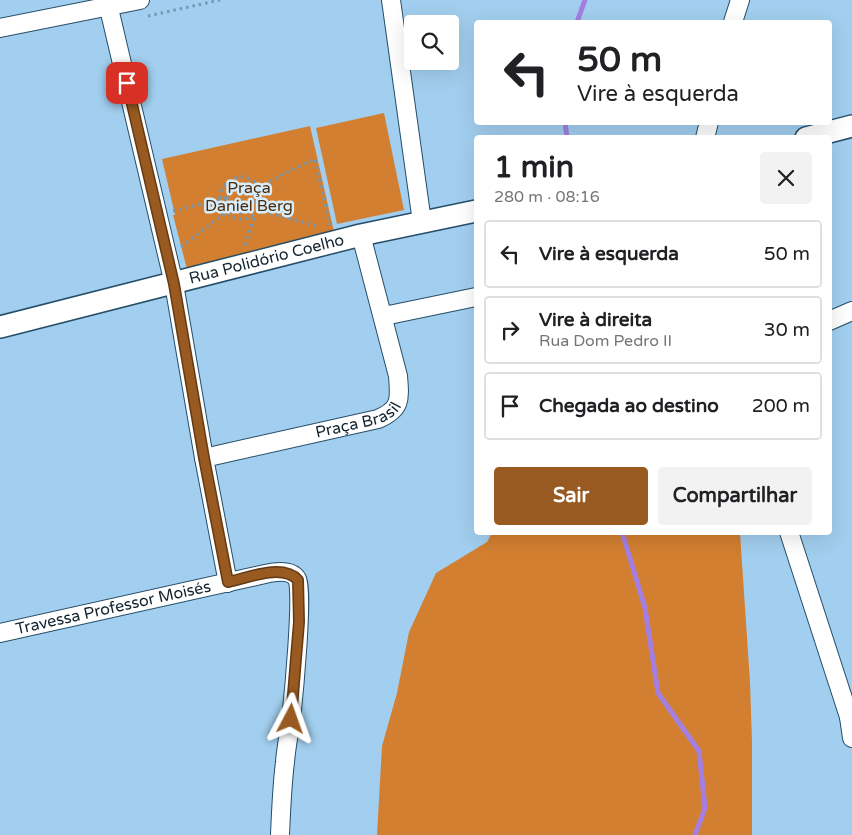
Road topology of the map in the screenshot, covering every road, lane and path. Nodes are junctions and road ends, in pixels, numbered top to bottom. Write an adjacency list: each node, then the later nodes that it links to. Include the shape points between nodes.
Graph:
1 (220, 0): 5 (path)
2 (391, 0): 17 (street)
3 (740, 0): 6 (street)
4 (108, 3): 5 (street); 7 (street); 16 (street)
5 (142, 8)
6 (734, 20)
7 (0, 28)
8 (852, 126): 9 (street)
9 (818, 135)
10 (258, 188): 12 (path, via 256,182 241,176 225,182); 14 (path, via 263,198); 19 (path, via 315,159)
11 (226, 198): 11 (path, via 231,188 241,184 252,188 256,199 251,209 240,213 230,209); 12 (path)
12 (219, 200): 15 (path); 16 (path)
13 (474, 211): 17 (street, Rua Polidório Coelho)
14 (256, 212): 15 (path, via 240,220); 18 (path); 23 (path)
15 (225, 213): 25 (path)
16 (158, 216): 27 (street)
17 (422, 222): 20 (street, Rua Polidório Coelho)
18 (322, 227)
19 (331, 230)
20 (362, 235): 27 (street, Rua Polidório Coelho); 30 (street, Praça Brasil)
21 (176, 240): 25 (path)
22 (254, 243): 23 (path)
23 (245, 245): 24 (path)
24 (236, 247)
25 (179, 249): 26 (path)
26 (180, 254)
27 (174, 284): 32 (street, Rua Polidório Coelho); 33 (street)
28 (474, 297): 30 (street)
29 (852, 311): 31 (street)
30 (384, 316): 33 (street, Praça Brasil, via 400,396 390,414)
31 (832, 320)
32 (0, 327)
33 (204, 458): 35 (street)
34 (790, 535): 37 (street)
35 (228, 582): 36 (street, Travessa Professor Moisés); 39 (street, Travessa Professor Moisés, via 278,572 294,575 298,580 297,649)
36 (0, 633)
37 (851, 714): 38 (street)
38 (852, 738)
39 (280, 835)

